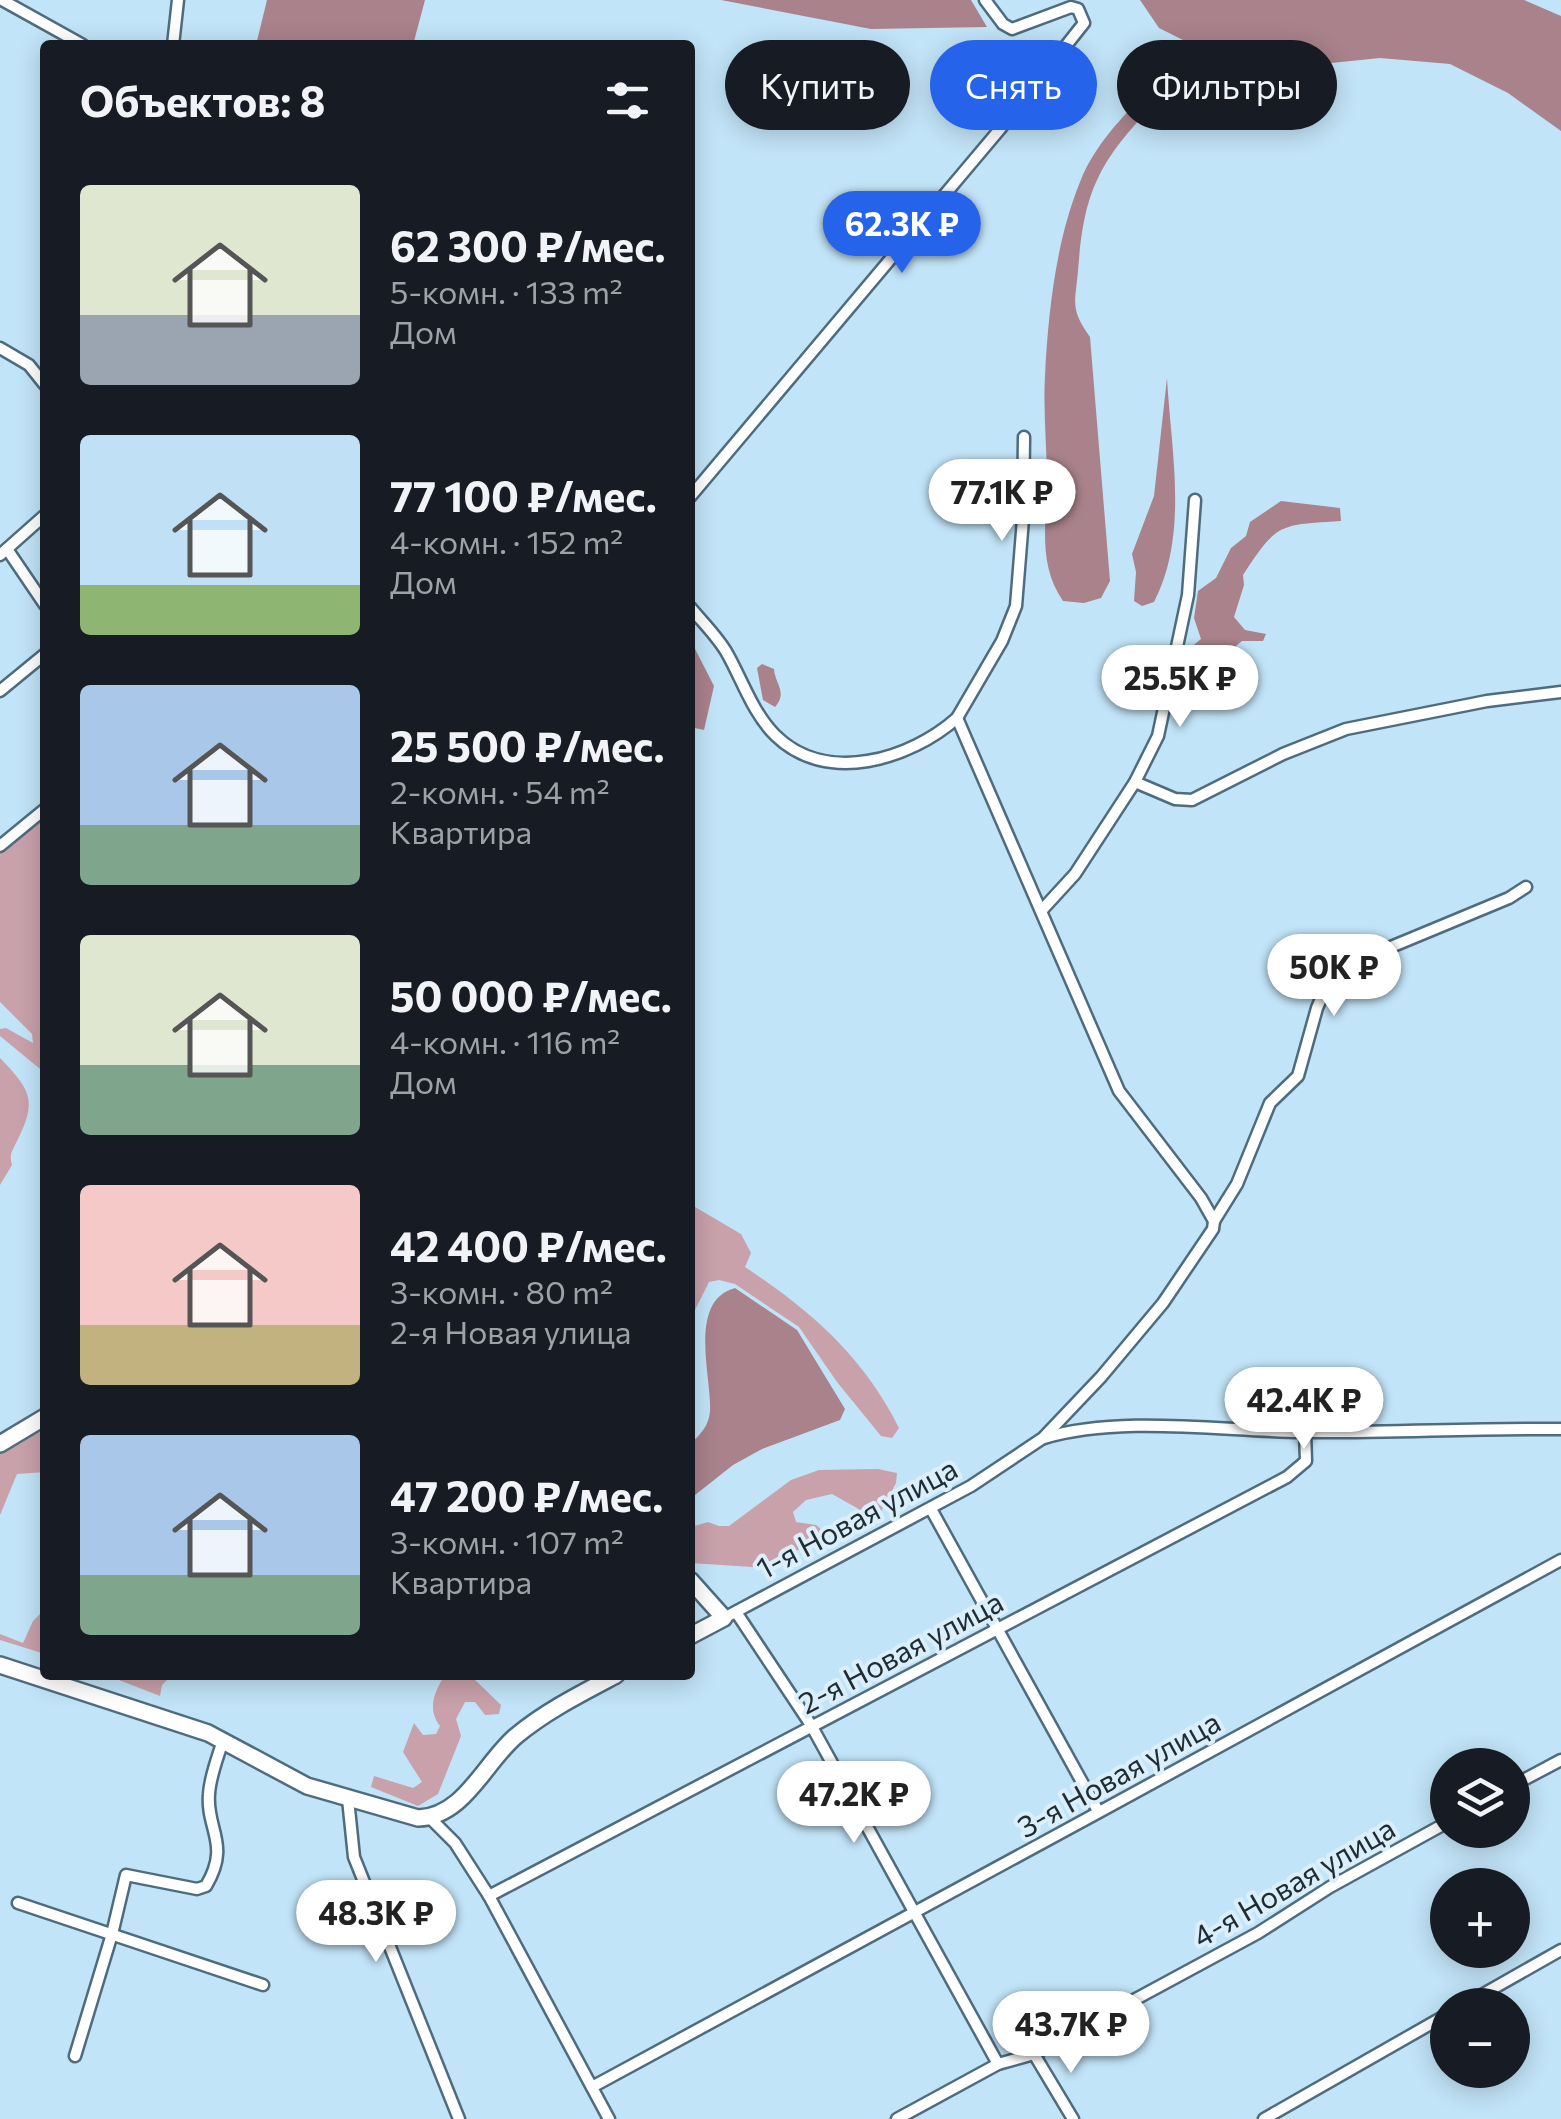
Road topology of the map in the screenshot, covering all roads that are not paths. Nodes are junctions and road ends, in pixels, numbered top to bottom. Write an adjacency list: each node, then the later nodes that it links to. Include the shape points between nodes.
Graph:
1 (2, 0): 4 (street)
2 (178, 0): 5 (street)
3 (986, 0): 9 (street, via 1012,28 1070,8 1084,22)
4 (74, 40)
5 (174, 40)
6 (0, 348): 7 (street)
7 (40, 379)
8 (1024, 437): 18 (street, via 1016,606)
9 (695, 491)
10 (1196, 500): 19 (street, via 1176,665 1158,736)
11 (40, 520): 12 (street)
12 (4, 552): 13 (street)
13 (40, 599)
14 (695, 613): 18 (street, via 776,736 814,757 886,759)
15 (40, 658): 16 (street)
16 (0, 692)
17 (1561, 692): 19 (street, via 1346,728 1192,800)
18 (957, 718): 23 (street)
19 (1135, 782): 23 (street, via 1075,874)
20 (40, 813): 21 (street)
21 (0, 846)
22 (1526, 888): 24 (street, via 1333,971 1298,1076 1270,1103)
23 (1042, 910): 24 (street, via 1119,1091)
24 (1214, 1221): 28 (street, via 1208,1240 1162,1303)
25 (40, 1421): 29 (street)
26 (1561, 1430): 27 (street)
27 (1305, 1432): 28 (street, via 1115,1426); 34 (street, 2-я Новая улица, via 1306,1461 1299,1470)
28 (1043, 1438): 30 (street, 1-я Новая улица)
29 (0, 1444)
30 (931, 1509): 33 (street, 1-я Новая улица); 34 (street)
31 (1561, 1560): 45 (street, 3-я Новая улица)
32 (695, 1584): 33 (street)
33 (730, 1615): 35 (street, 1-я Новая улица); 40 (street)
34 (995, 1629): 40 (street, 2-я Новая улица); 45 (street)
35 (695, 1633)
36 (0, 1666): 37 (street)
37 (40, 1679)
38 (44, 1680): 41 (street)
39 (607, 1680): 46 (street, via 516,1736 462,1798)
40 (811, 1725): 48 (street, 2-я Новая улица); 50 (street)
41 (223, 1740): 44 (street, via 293,1780); 51 (street, via 208,1797 218,1845 213,1874 197,1888 126,1875)
42 (1561, 1760): 43 (street)
43 (1530, 1776)
44 (348, 1799): 46 (street); 60 (street, via 354,1857)
45 (1098, 1811): 50 (street, 3-я Новая улица)
46 (430, 1818): 48 (street)
47 (1430, 1832): 56 (street, 4-я Новая улица)
48 (489, 1896): 59 (street)
49 (18, 1904): 51 (street)
50 (914, 1915): 58 (street); 59 (street, 3-я Новая улица)
51 (112, 1934): 53 (street); 57 (street)
52 (1561, 1950): 54 (street)
53 (263, 1985)
54 (1494, 1988)
55 (1430, 2024): 64 (street)
56 (1034, 2054): 58 (street, 4-я Новая улица); 63 (street)
57 (75, 2056)
58 (998, 2064): 62 (street, 4-я Новая улица)
59 (592, 2087): 61 (street)
60 (460, 2119)
61 (609, 2119)
62 (897, 2119)
63 (1073, 2119)
64 (1264, 2119)

